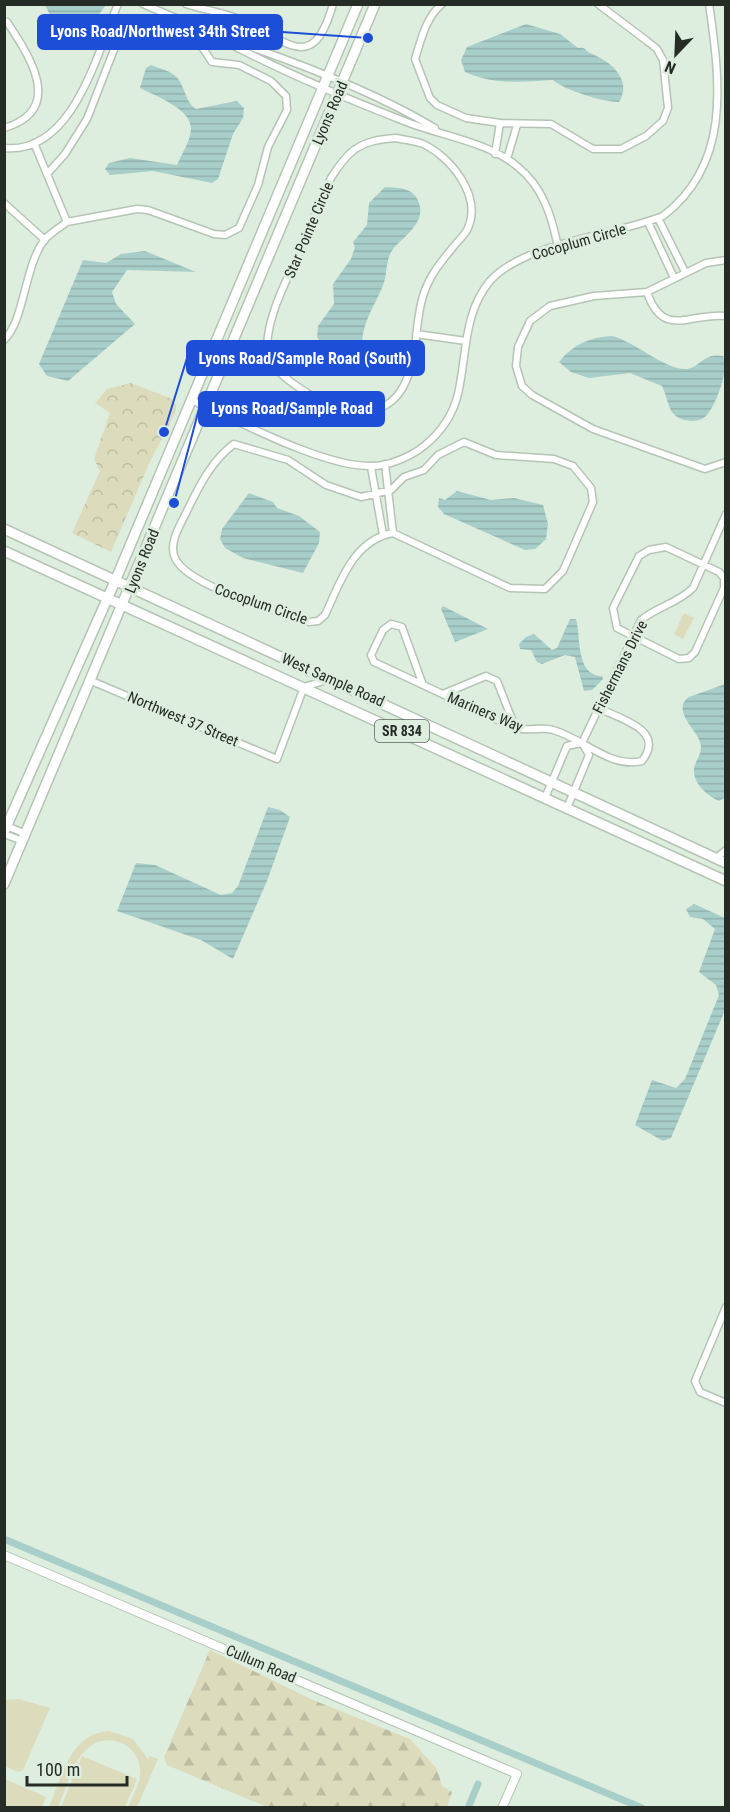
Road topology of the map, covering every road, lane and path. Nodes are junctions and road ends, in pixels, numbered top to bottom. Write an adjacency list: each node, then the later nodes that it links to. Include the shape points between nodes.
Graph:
1 (118, 4): 21 (street, via 75,106 64,122)
2 (143, 4): 11 (street)
3 (186, 4): 4 (street, via 247,23 292,47 309,45 316,39)
4 (333, 4)
5 (358, 4): 12 (main road, Lyons Road)
6 (375, 4): 13 (main road, Lyons Road)
7 (442, 4): 17 (street, via 429,20 415,59 430,98 466,118)
8 (598, 4): 18 (street, via 657,49 663,60 668,108 663,121 646,136 621,149 592,149 551,124)
9 (709, 4): 16 (street)
10 (7, 22): 19 (street, via 34,65 39,87 38,98 25,118)
11 (209, 33): 12 (street); 14 (street)
12 (328, 78): 13 (street); 14 (main road, Lyons Road)
13 (342, 84): 15 (main road, Lyons Road); 20 (street, via 409,112)
14 (323, 88): 15 (street); 41 (main road, Lyons Road)
15 (337, 94): 20 (street, via 407,123); 42 (main road, Lyons Road)
16 (725, 109)
17 (500, 123): 18 (street); 23 (street)
18 (517, 124): 24 (street)
19 (4, 128)
20 (443, 132): 23 (street)
21 (34, 143): 22 (street); 25 (street)
22 (4, 148)
23 (495, 154): 24 (street)
24 (507, 159): 32 (street, via 534,183 545,201)
25 (48, 173): 29 (street); 29 (street, via 87,119 121,38 140,28 155,28 202,47 212,62 239,65 271,81 286,96 287,110 268,147 258,185 239,228 232,233 214,234 137,209)
26 (707, 176): 28 (street, Cocoplum Circle, via 680,206)
27 (4, 203): 31 (street)
28 (658, 218): 30 (street, Cocoplum Circle); 34 (street)
29 (67, 222): 31 (street)
30 (648, 222): 32 (street, Cocoplum Circle); 35 (street)
31 (45, 240): 39 (street, via 28,273 14,326)
32 (558, 247): 40 (street, Cocoplum Circle, via 519,260 490,282 472,313)
33 (726, 260): 34 (street)
34 (685, 272): 35 (street)
35 (674, 278): 36 (street)
36 (647, 292): 37 (street, via 659,315 679,322); 43 (street, via 569,300 538,313 518,347 516,366 522,386 593,429 705,469)
37 (726, 316)
38 (417, 334): 38 (street, Star Pointe Circle, via 431,275 468,229 470,197 446,160 423,144 396,138 375,139 352,151 332,177 273,316 266,348 269,362 290,383 324,402 355,413 369,412 401,391 411,367); 40 (street)
39 (4, 339)
40 (466, 341): 44 (street, Cocoplum Circle, via 458,394 444,426 416,452)
41 (191, 400): 42 (street, Cocoplum Circle); 54 (main road, Lyons Road)
42 (206, 406): 45 (street, Cocoplum Circle, via 339,462); 55 (main road, Lyons Road)
43 (726, 462)
44 (385, 464): 45 (street, Cocoplum Circle); 46 (street)
45 (371, 467): 47 (street)
46 (387, 491): 47 (street, Cocoplum Circle); 50 (street); 50 (street, Cocoplum Circle, via 464,442 496,455 554,459 573,466 591,489 593,502 563,571 545,589 532,591 500,584)
47 (376, 494): 51 (street); 51 (street, Cocoplum Circle, via 361,496 339,491 288,460 234,444 221,454 196,492 174,539 174,558 211,587 309,622 325,615 352,560)
48 (726, 514): 53 (street, Fishermans Drive)
49 (4, 529): 54 (main road, West Sample Road / SR 834)
50 (393, 533): 51 (street, Cocoplum Circle)
51 (383, 535)
52 (4, 551): 56 (main road, West Sample Road / SR 834)
53 (704, 564): 58 (street, Fishermans Drive, via 693,588 684,597 652,611 641,620); 58 (street, via 666,547 639,556 613,608 617,628); 58 (street, via 724,579 724,588 695,652 689,658 679,658)
54 (116, 579): 55 (main road, West Sample Road / SR 834); 56 (main road, Lyons Road)
55 (132, 587): 57 (main road, Lyons Road); 59 (main road, West Sample Road / SR 834)
56 (107, 597): 57 (main road, West Sample Road / SR 834); 71 (main road, Lyons Road)
57 (123, 606): 60 (main road, Lyons Road); 62 (main road, West Sample Road / SR 834)
58 (632, 637): 64 (street, Fishermans Drive)
59 (332, 679): 62 (street); 67 (main road, West Sample Road / SR 834)
60 (89, 680): 62 (street, Northwest 37 Street, via 277,759); 72 (main road, Lyons Road)
61 (423, 685): 61 (street, Mariners Way, via 402,627 391,624 383,630 371,655 374,662); 63 (street, Mariners Way)
62 (304, 687): 69 (main road, West Sample Road / SR 834)
63 (443, 694): 65 (street, Mariners Way); 65 (street, via 486,676 497,681)
64 (598, 708): 66 (street, Fishermans Drive); 66 (street, Mariners Way, via 644,730 650,741 649,752 642,761 622,763)
65 (515, 728): 66 (street, Mariners Way, via 553,730)
66 (582, 743): 67 (street, Fishermans Drive, via 567,746); 68 (street, Fishermans Drive, via 589,755)
67 (551, 782): 68 (main road, West Sample Road / SR 834); 69 (street, Fishermans Drive)
68 (573, 793): 70 (street, Fishermans Drive); 74 (main road, West Sample Road / SR 834)
69 (545, 798): 70 (main road, West Sample Road / SR 834)
70 (567, 808): 76 (main road, West Sample Road / SR 834)
71 (5, 829): 72 (street)
72 (24, 838): 77 (main road, Lyons Road)
73 (726, 850): 74 (street)
74 (716, 858): 75 (main road, West Sample Road / SR 834)
75 (726, 862)
76 (726, 881)
77 (4, 884)
78 (726, 1307): 79 (street, via 695,1381 700,1392)
79 (726, 1403)
80 (4, 1555): 81 (street, Cullum Road, via 517,1774)
81 (502, 1808)

